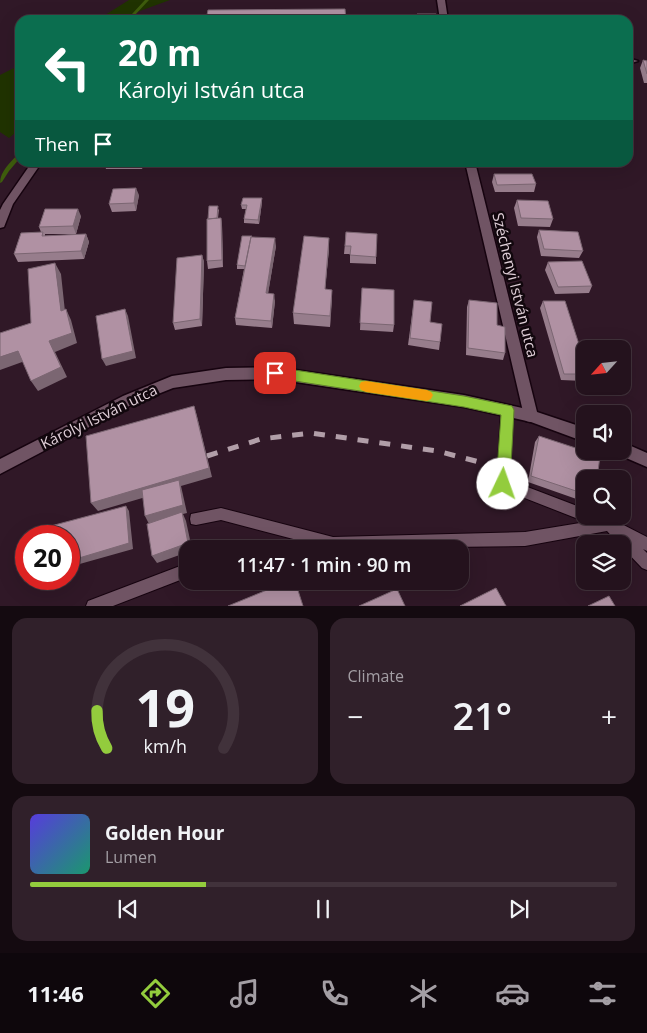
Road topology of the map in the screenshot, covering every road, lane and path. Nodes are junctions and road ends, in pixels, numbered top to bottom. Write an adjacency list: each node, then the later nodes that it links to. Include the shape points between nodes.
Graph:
1 (441, 0): 2 (street)
2 (443, 15)
3 (34, 167): 5 (street, via 8,204)
4 (471, 167): 7 (street, Széchenyi István utca)
5 (0, 224)
6 (507, 410): 7 (street, Károlyi István utca); 11 (street, Károlyi István utca, via 275,373 226,374 172,382 151,390); 12 (lane, via 503,484)
7 (531, 416): 8 (street, Károlyi István utca)
8 (576, 432)
9 (631, 453): 10 (street)
10 (647, 460)
11 (2, 464)
12 (576, 512)
13 (196, 519): 17 (lane, via 221,514)
14 (603, 525): 18 (lane, via 525,539)
15 (610, 525): 20 (lane)
16 (611, 525): 19 (lane)
17 (321, 540)
18 (469, 540)
19 (647, 544)
20 (647, 562)
21 (179, 573): 22 (lane)
22 (93, 606)

